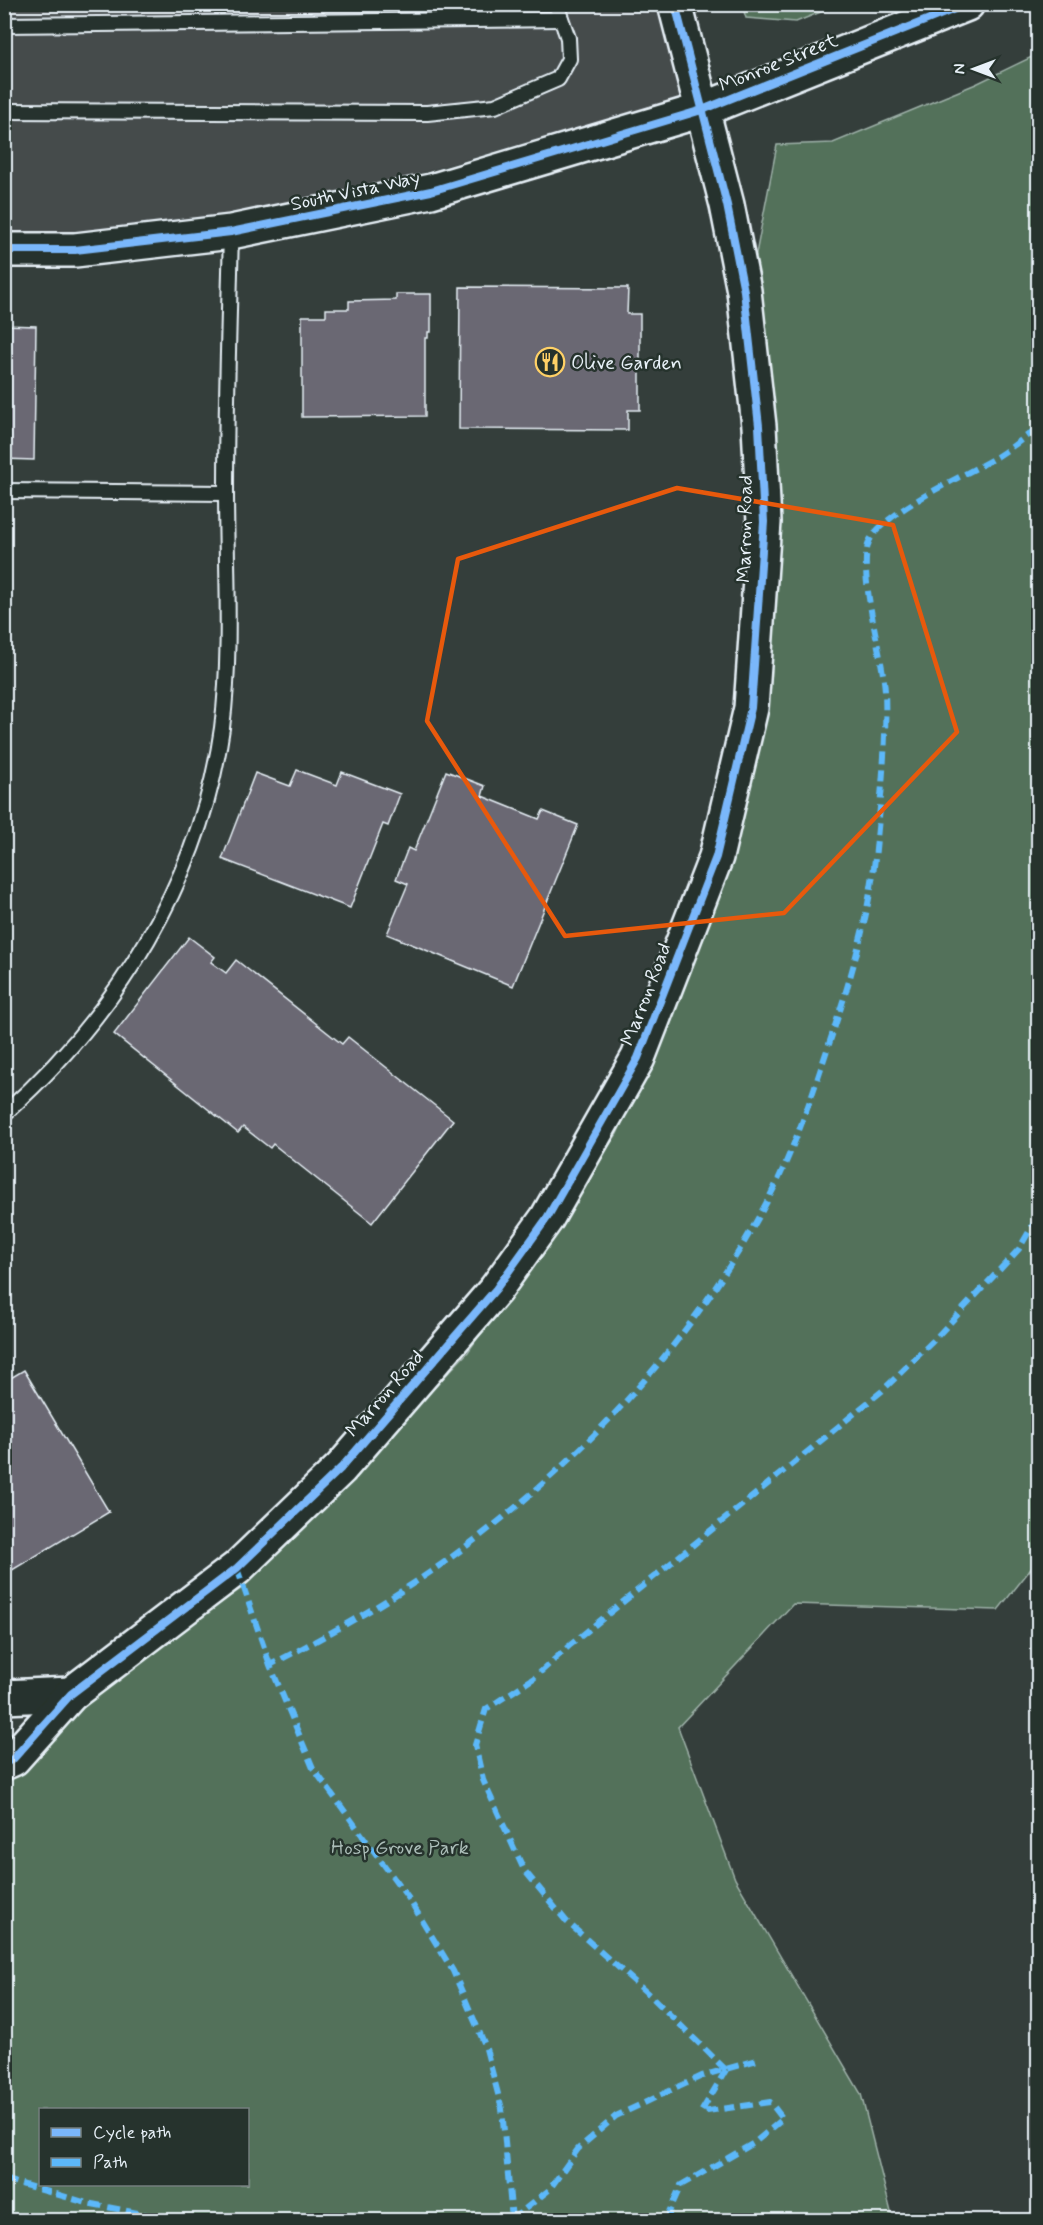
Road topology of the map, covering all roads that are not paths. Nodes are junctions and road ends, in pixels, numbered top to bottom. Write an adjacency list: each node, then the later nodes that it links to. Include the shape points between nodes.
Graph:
1 (556, 4): 4 (lane)
2 (675, 4): 6 (main road, Marron Road)
3 (967, 4): 6 (main road, Monroe Street)
4 (561, 19): 5 (lane); 7 (lane, via 568,38 569,59 558,79 495,106 427,113)
5 (4, 25)
6 (702, 110): 8 (main road, South Vista Way, via 431,191); 13 (main road, Marron Road, via 744,291 760,438 764,522 761,573 751,708 716,857 638,1058 548,1218 503,1280 341,1468 237,1568)
7 (4, 111)
8 (231, 232): 9 (main road, South Vista Way, via 75,250); 11 (lane)
9 (4, 250)
10 (4, 491): 11 (lane)
11 (226, 493): 12 (lane, via 227,647 222,728 203,818 143,952 103,1010)
12 (4, 1114)
13 (71, 1694): 14 (main road); 15 (main road, Marron Road, via 13,1759)
14 (4, 1697)
15 (4, 1763)

